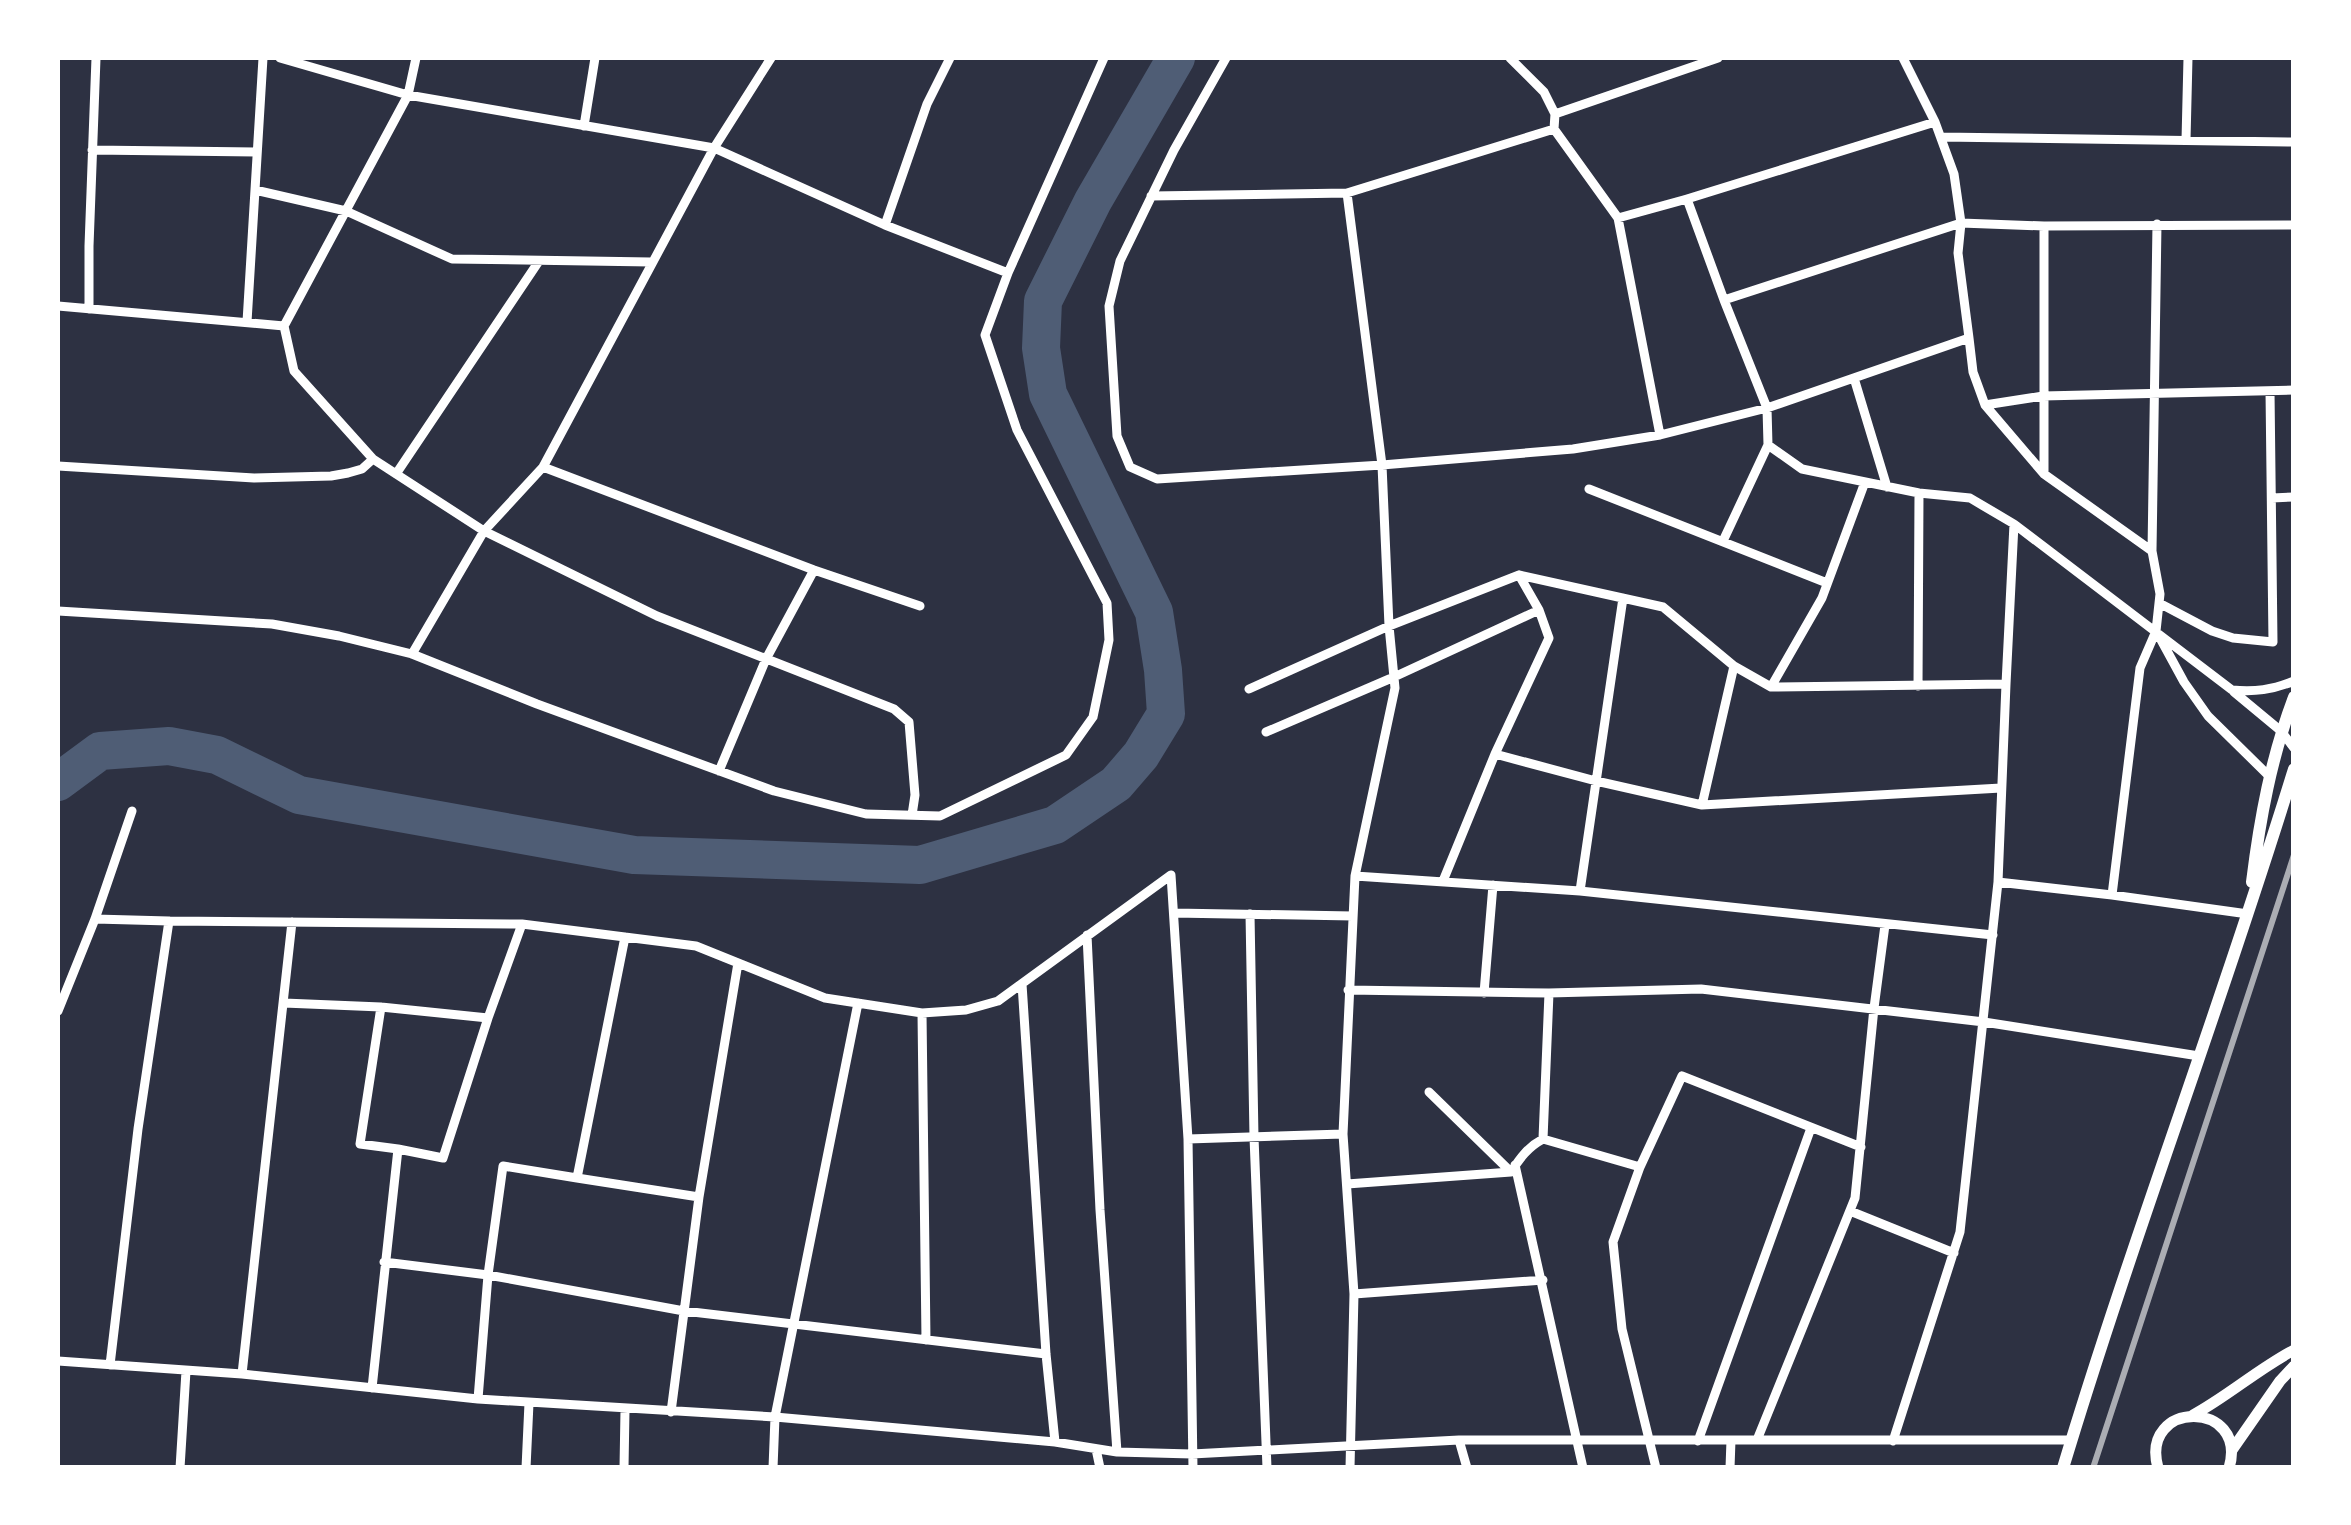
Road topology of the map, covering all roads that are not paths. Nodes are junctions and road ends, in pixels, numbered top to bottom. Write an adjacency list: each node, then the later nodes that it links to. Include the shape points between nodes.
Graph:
1 (96, 58): 23 (street)
2 (263, 58): 24 (street)
3 (280, 58): 14 (street)
4 (416, 58): 14 (street)
5 (594, 58): 17 (street)
6 (771, 58): 22 (street)
7 (950, 58): 33 (street, via 926,104)
8 (1104, 58): 38 (street)
9 (1226, 58): 27 (street)
10 (1510, 58): 15 (street, via 1544,92)
11 (1718, 58): 15 (street)
12 (1903, 58): 16 (street)
13 (2188, 58): 20 (street)
14 (408, 95): 17 (street); 29 (street)
15 (1555, 114): 18 (street)
16 (1936, 122): 19 (street); 28 (street)
17 (584, 126): 22 (street)
18 (1554, 129): 26 (street); 30 (street)
19 (1941, 137): 20 (street); 31 (street)
20 (2186, 140): 21 (street)
21 (2294, 142)
22 (714, 148): 33 (street); 37 (street)
23 (92, 150): 24 (street); 41 (street)
24 (257, 152): 25 (street)
25 (255, 190): 29 (street); 42 (street)
26 (1348, 192): 27 (street); 55 (street)
27 (1151, 196): 55 (street, via 1120,261 1109,306 1118,436 1130,467 1157,479)
28 (1687, 199): 30 (street); 39 (street)
29 (346, 211): 36 (street, via 452,259); 43 (street)
30 (1618, 218): 52 (street)
31 (1961, 223): 35 (street); 39 (street); 44 (street, via 1958,253)
32 (2156, 224): 34 (street); 35 (street); 48 (street)
33 (885, 225): 38 (street)
34 (2294, 225)
35 (2044, 226): 49 (street)
36 (539, 260): 37 (street); 58 (street)
37 (651, 262): 57 (street)
38 (1008, 273): 102 (street, via 985,334 1017,430 1107,602 1109,640 1094,717 1066,755 940,816)
39 (1724, 300): 51 (street)
40 (58, 306): 41 (street)
41 (89, 309): 42 (street)
42 (247, 322): 43 (street)
43 (284, 326): 54 (street, via 294,371)
44 (1969, 338): 45 (street); 50 (street)
45 (1854, 378): 51 (street); 61 (street)
46 (2294, 390): 47 (street)
47 (2270, 391): 48 (street); 64 (street)
48 (2155, 392): 49 (street); 69 (street)
49 (2044, 396): 50 (street); 59 (street)
50 (1985, 405): 59 (street)
51 (1767, 408): 52 (street); 53 (street)
52 (1660, 435): 55 (street)
53 (1768, 445): 60 (street, via 1802,469); 68 (street)
54 (373, 459): 56 (street, via 348,473 268,478); 58 (street)
55 (1382, 465): 78 (street)
56 (58, 466)
57 (543, 467): 67 (street); 70 (street)
58 (396, 474): 67 (street)
59 (2044, 474): 69 (street)
60 (1865, 482): 61 (street); 72 (street)
61 (1887, 486): 63 (street)
62 (1589, 489): 68 (street)
63 (1919, 493): 66 (street, via 1970,498); 86 (street)
64 (2272, 498): 65 (street); 74 (street, via 2274,642 2234,638)
65 (2294, 498)
66 (2014, 524): 79 (street); 85 (street)
67 (484, 531): 80 (street); 81 (street, via 656,616)
68 (1723, 542): 72 (street)
69 (2152, 551): 74 (street)
70 (814, 570): 75 (street); 81 (street)
71 (1519, 574): 73 (street); 76 (street); 78 (street)
72 (1827, 583): 87 (street)
73 (1624, 598): 82 (street, via 1663,607); 98 (street)
74 (2159, 603): 79 (street)
75 (920, 606)
76 (1539, 610): 83 (street); 94 (street, via 1550,638)
77 (58, 611): 80 (street, via 272,624)
78 (1389, 626): 83 (street); 88 (street)
79 (2156, 631): 89 (street); 96 (street, via 2208,716); 108 (street, via 2140,668)
80 (412, 654): 95 (street)
81 (766, 659): 95 (street); 102 (street, via 894,709 909,722)
82 (1734, 666): 87 (street); 100 (street)
83 (1394, 677): 92 (street); 103 (street)
84 (2294, 681): 89 (street)
85 (2006, 684): 86 (street); 99 (street)
86 (1918, 686): 87 (street)
87 (1771, 687)
88 (1249, 689)
89 (2232, 690): 91 (street)
90 (2294, 697): 91 (main road)
91 (2281, 731): 93 (street); 96 (main road)
92 (1266, 732)
93 (2294, 748)
94 (1495, 754): 98 (street); 104 (street)
95 (719, 771): 102 (street, via 866,814)
96 (2269, 776): 97 (main road); 111 (main road)
97 (2292, 777): 111 (main road)
98 (1596, 782): 100 (street); 107 (street)
99 (2002, 788): 100 (street); 105 (street)
100 (1702, 805)
101 (132, 811): 113 (street)
102 (912, 815)
103 (1355, 876): 104 (street); 112 (street)
104 (1443, 882): 106 (street)
105 (1998, 882): 108 (street); 119 (street)
106 (1493, 885): 107 (street); 124 (street)
107 (1580, 892): 117 (street)
108 (2112, 896): 111 (street)
109 (1174, 912): 110 (street); 118 (street, via 1171,875); 139 (street)
110 (1250, 914): 112 (street); 138 (street)
111 (2248, 914): 134 (main road)
112 (1352, 916): 123 (street)
113 (95, 919): 114 (street); 130 (street)
114 (169, 922): 115 (street); 160 (street)
115 (292, 922): 116 (street); 126 (street)
116 (522, 924): 120 (street); 132 (street)
117 (1885, 924): 119 (street); 129 (street)
118 (1087, 935): 122 (street); 183 (street)
119 (1992, 935): 133 (street)
120 (626, 938): 121 (street, via 696,946); 145 (street)
121 (738, 964): 127 (street, via 824,998); 147 (street)
122 (1022, 984): 131 (street, via 998,1001 966,1010); 158 (street)
123 (1348, 990): 124 (street); 137 (street)
124 (1484, 993): 125 (street)
125 (1549, 994): 129 (street, via 1701,989); 140 (street)
126 (284, 1003): 128 (street); 163 (street)
127 (858, 1003): 131 (street); 155 (street)
128 (381, 1008): 132 (street); 142 (street, via 360,1144)
129 (1874, 1008): 133 (street); 141 (street)
130 (58, 1011)
131 (922, 1012): 156 (street)
132 (488, 1018): 142 (street, via 444,1158)
133 (1984, 1022): 134 (street); 149 (street)
134 (2199, 1056): 175 (main road)
135 (1428, 1092): 144 (street)
136 (1812, 1128): 141 (street); 143 (street, via 1682,1076); 176 (street)
137 (1343, 1134): 138 (street); 146 (street)
138 (1254, 1136): 139 (street); 182 (street)
139 (1188, 1138): 184 (street)
140 (1543, 1139): 143 (street); 144 (street)
141 (1861, 1148): 148 (street)
142 (398, 1150): 150 (street)
143 (1640, 1167): 179 (street, via 1613,1242 1622,1330)
144 (1513, 1168): 146 (street); 152 (street)
145 (577, 1178): 147 (street); 151 (street, via 503,1166)
146 (1347, 1184): 153 (street)
147 (699, 1196): 154 (street)
148 (1850, 1210): 149 (street); 174 (street)
149 (1954, 1253): 177 (street)
150 (384, 1262): 151 (street); 164 (street)
151 (488, 1275): 154 (street); 165 (street)
152 (1542, 1280): 153 (street); 172 (street)
153 (1354, 1294): 180 (street)
154 (684, 1311): 155 (street); 168 (street)
155 (794, 1325): 156 (street); 170 (street)
156 (926, 1340): 158 (street)
157 (2294, 1350): 169 (street)
158 (1046, 1354): 178 (street)
159 (58, 1360): 160 (street)
160 (110, 1364): 162 (street)
161 (2294, 1366): 185 (street)
162 (186, 1371): 163 (street); 187 (street)
163 (242, 1374): 164 (street)
164 (372, 1388): 165 (street)
165 (478, 1399): 166 (street)
166 (529, 1403): 167 (street); 188 (street)
167 (625, 1410): 168 (street); 189 (street)
168 (671, 1412): 170 (street)
169 (2192, 1416): 185 (street, via 2223,1430); 186 (street, via 2163,1430)
170 (775, 1418): 178 (street); 190 (street)
171 (1460, 1440): 172 (street); 180 (street); 195 (street)
172 (1577, 1440): 179 (street); 196 (street)
173 (1730, 1440): 174 (street); 176 (street); 198 (street)
174 (1757, 1440): 177 (street)
175 (2071, 1440): 177 (street); 199 (main road)
176 (1698, 1441): 179 (street)
177 (1893, 1441)
178 (1054, 1442): 181 (street)
179 (1649, 1442): 197 (street)
180 (1349, 1446): 182 (street); 194 (street)
181 (1096, 1448): 183 (street); 191 (street)
182 (1266, 1450): 184 (street); 193 (street)
183 (1117, 1452): 184 (street)
184 (1192, 1454): 192 (street)
185 (2232, 1462)
186 (2156, 1466)
187 (180, 1468)
188 (526, 1468)
189 (624, 1468)
190 (773, 1468)
191 (1100, 1468)
192 (1193, 1468)
193 (1267, 1468)
194 (1350, 1468)
195 (1467, 1468)
196 (1583, 1468)
197 (1656, 1468)
198 (1730, 1468)
199 (2063, 1468)

